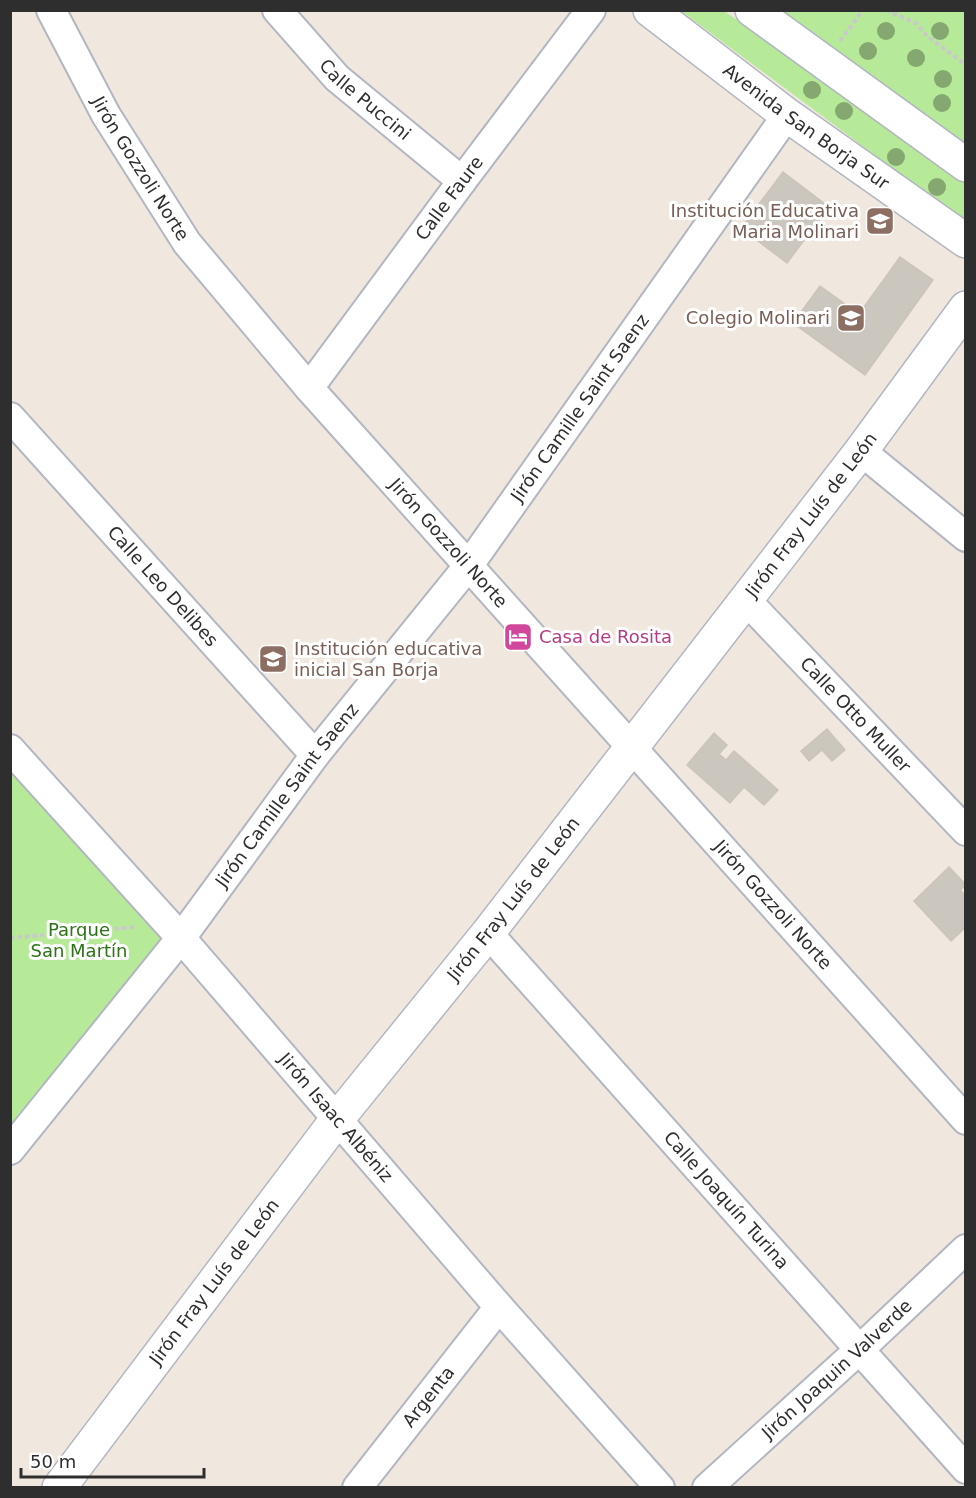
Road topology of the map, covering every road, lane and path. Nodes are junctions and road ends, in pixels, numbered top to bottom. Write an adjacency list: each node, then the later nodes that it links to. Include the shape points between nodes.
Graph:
1 (51, 10): 15 (street, Jirón Gozzoli Norte, via 106,115 187,243)
2 (277, 10): 12 (street, Calle Puccini, via 338,78)
3 (591, 10): 12 (street, Calle Faure)
4 (650, 10): 10 (street, Avenida San Borja Sur)
5 (752, 10): 8 (street)
6 (863, 10): 8 (path)
7 (886, 10): 9 (path, via 916,24)
8 (824, 62): 11 (street)
9 (966, 65)
10 (787, 115): 13 (street, Avenida San Borja Sur); 19 (street, Jirón Camille Saint Saenz)
11 (966, 165)
12 (462, 181): 15 (street, Calle Faure)
13 (966, 241)
14 (966, 308): 17 (street, Jirón Fray Luís de León)
15 (309, 388): 19 (street, Jirón Gozzoli Norte)
16 (10, 417): 23 (street, Calle Leo Delibes)
17 (861, 451): 18 (street); 20 (street, Jirón Fray Luís de León)
18 (966, 537)
19 (469, 565): 21 (street, Jirón Gozzoli Norte); 23 (street, Jirón Camille Saint Saenz)
20 (744, 599): 21 (street, Jirón Fray Luís de León); 24 (street, Calle Otto Muller)
21 (632, 746): 26 (street, Jirón Fray Luís de León); 29 (street, Jirón Gozzoli Norte)
22 (10, 749): 25 (street, Jirón Isaac Albéniz)
23 (315, 755): 25 (street, Jirón Camille Saint Saenz)
24 (966, 831)
25 (174, 931): 27 (path); 28 (street, Jirón Isaac Albéniz); 30 (street, Jirón Camille Saint Saenz)
26 (488, 933): 28 (street, Jirón Fray Luís de León); 33 (street, Calle Joaquín Turina)
27 (10, 938)
28 (338, 1118): 32 (street, Jirón Isaac Albéniz); 35 (street, Jirón Fray Luís de León)
29 (966, 1120)
30 (10, 1150)
31 (966, 1249): 33 (street, Jirón Joaquin Valverde)
32 (499, 1306): 36 (street, Argenta); 37 (street, Jirón Isaac Albéniz)
33 (859, 1350): 34 (street, Calle Joaquín Turina); 38 (street, Jirón Joaquin Valverde)
34 (966, 1469)
35 (59, 1488)
36 (357, 1488)
37 (660, 1488)
38 (707, 1488)

